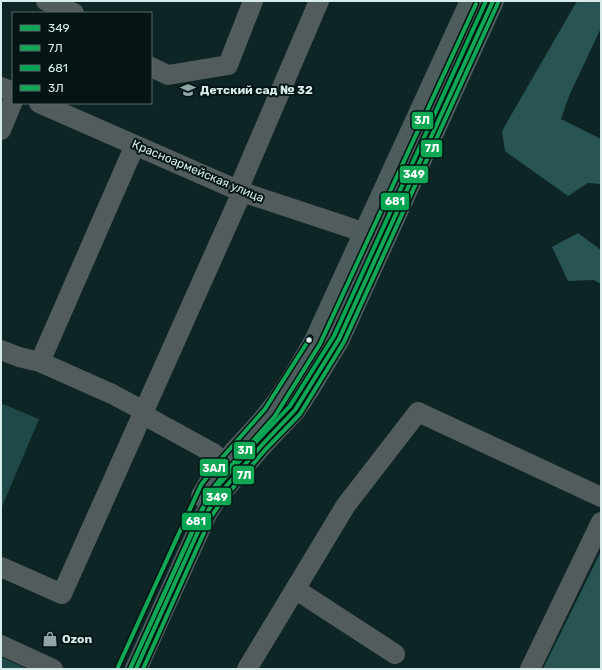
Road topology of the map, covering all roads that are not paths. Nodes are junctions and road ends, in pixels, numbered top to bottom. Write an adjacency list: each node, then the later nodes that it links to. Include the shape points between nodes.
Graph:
1 (46, 1): 6 (street)
2 (253, 1): 7 (street, via 228,65 168,75)
3 (319, 1): 14 (street)
4 (471, 1): 15 (main road)
5 (494, 1): 15 (main road)
6 (72, 12)
7 (152, 67)
8 (1, 87): 9 (street)
9 (12, 92)
10 (12, 103): 12 (street)
11 (41, 104): 13 (street, Красноармейская улица)
12 (1, 130)
13 (135, 145): 14 (street, Красноармейская улица); 17 (street)
14 (240, 191): 15 (street, Красноармейская улица); 18 (street)
15 (374, 236): 19 (main road, via 288,386 270,413); 28 (main road, via 339,339 294,410 216,498 206,514)
16 (1, 350): 17 (street)
17 (40, 362): 18 (street, via 112,394 140,409)
18 (142, 414): 19 (street, via 213,452); 22 (street, via 62,594)
19 (225, 463): 27 (main road, via 206,488)
20 (601, 497): 23 (street, via 418,412 346,505)
21 (601, 522): 30 (street)
22 (1, 567)
23 (295, 589): 25 (street); 29 (street)
24 (1, 645): 26 (street)
25 (395, 654)
26 (53, 669)
27 (123, 669)
28 (136, 669)
29 (247, 669)
30 (530, 669)

